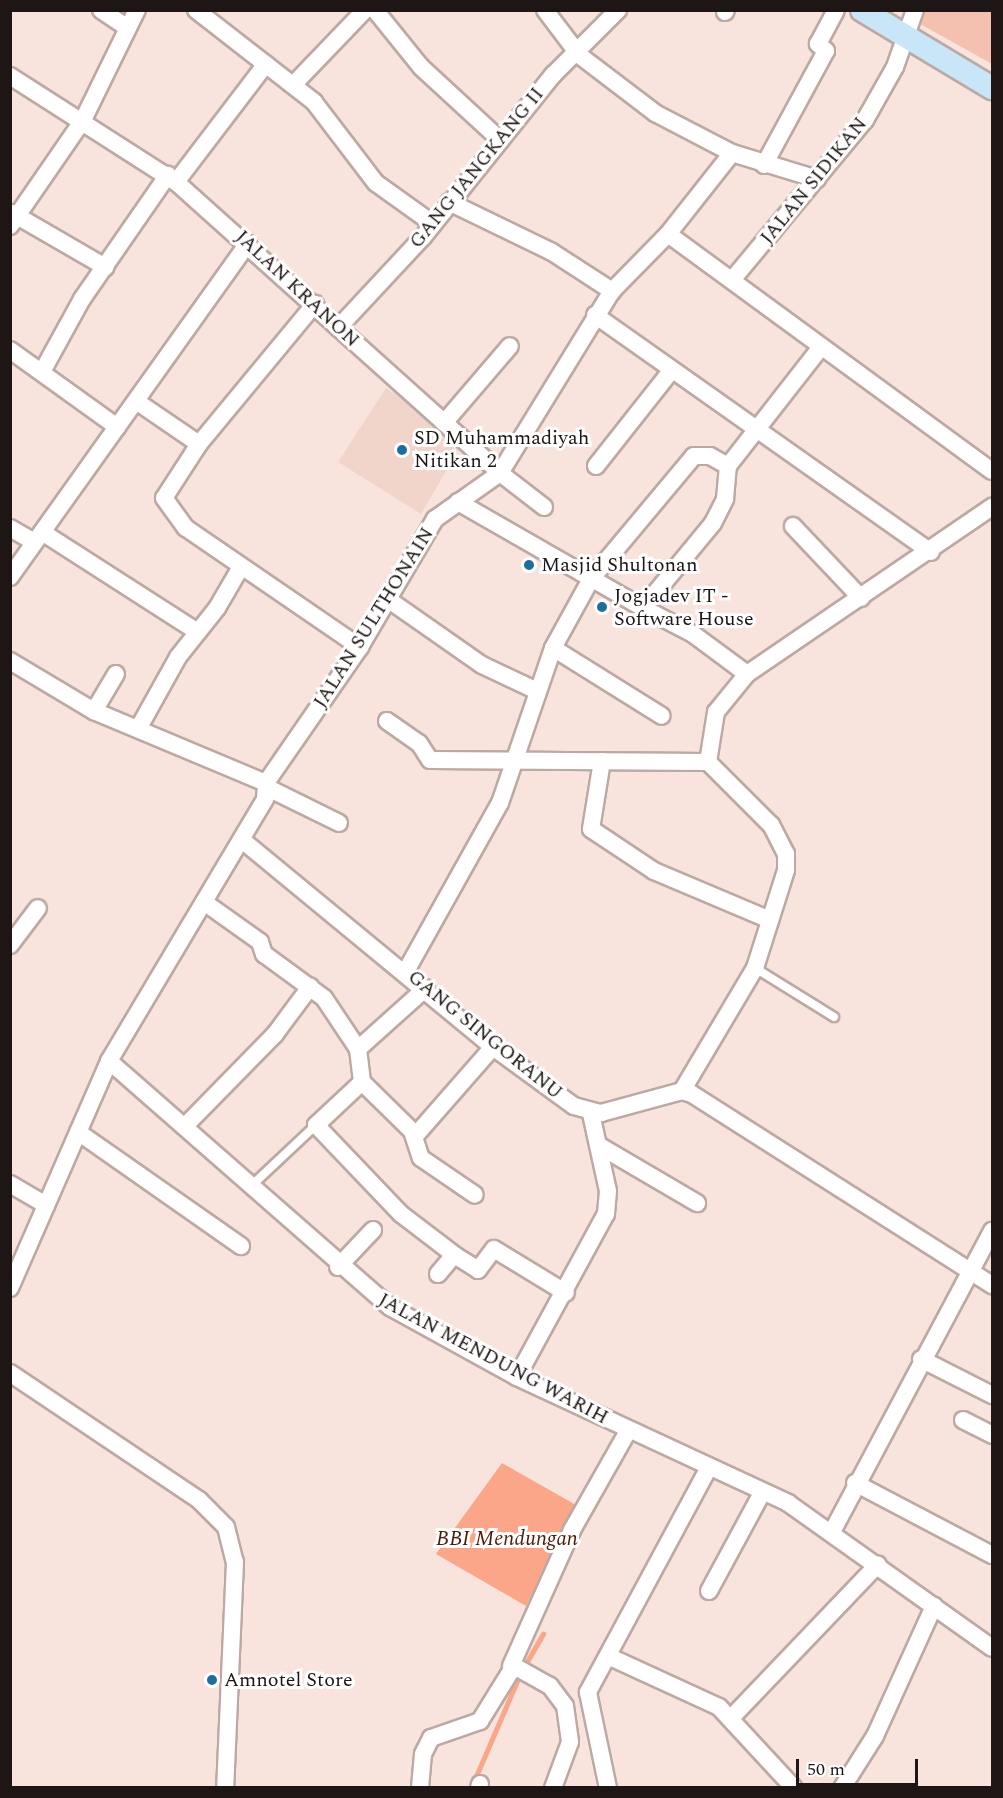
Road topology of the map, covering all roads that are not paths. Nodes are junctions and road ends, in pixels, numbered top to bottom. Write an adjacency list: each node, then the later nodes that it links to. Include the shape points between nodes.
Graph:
1 (101, 10): 11 (street)
2 (137, 10): 11 (street)
3 (196, 10): 14 (street)
4 (365, 10): 16 (street)
5 (375, 10): 19 (street, via 421,67)
6 (545, 10): 13 (street)
7 (618, 10): 13 (street, GANG JANGKANG II)
8 (836, 10): 21 (street, via 818,44 826,51)
9 (862, 10): 12 (main road)
10 (915, 10): 12 (street, JALAN SIDIKAN)
11 (125, 26): 18 (street)
12 (903, 35): 17 (main road); 23 (street, JALAN SIDIKAN, via 895,67 865,120)
13 (579, 55): 19 (street, GANG JANGKANG II, via 553,75); 20 (street, via 655,113)
14 (266, 64): 16 (street); 22 (street)
15 (10, 76): 18 (street, JALAN KRANON)
16 (292, 85): 26 (street, via 314,102 376,183)
17 (993, 88)
18 (83, 120): 22 (street, JALAN KRANON); 25 (street)
19 (500, 140): 24 (street, GANG JANGKANG II)
20 (732, 153): 21 (street); 27 (street)
21 (764, 165): 23 (street)
22 (172, 178): 28 (street, JALAN KRANON); 29 (street)
23 (817, 179): 30 (street, JALAN SIDIKAN)
24 (449, 202): 26 (street, GANG JANGKANG II); 31 (street, via 552,252)
25 (14, 219): 29 (street)
26 (433, 224): 34 (street, GANG JANGKANG II)
27 (668, 234): 30 (street); 31 (street)
28 (248, 243): 32 (street, JALAN KRANON); 40 (street)
29 (105, 267): 38 (street)
30 (732, 280): 36 (street)
31 (612, 291): 33 (street)
32 (315, 304): 34 (street, JALAN KRANON); 44 (street)
33 (595, 315): 39 (street); 48 (street)
34 (338, 328): 41 (street, JALAN KRANON)
35 (510, 346): 41 (street)
36 (821, 347): 43 (street); 47 (street)
37 (10, 350): 38 (street)
38 (43, 370): 42 (street)
39 (671, 370): 43 (street); 45 (street)
40 (136, 400): 42 (street); 44 (street)
41 (444, 423): 48 (street, JALAN KRANON)
42 (117, 427): 54 (street)
43 (761, 428): 46 (street); 55 (street)
44 (199, 444): 56 (street, via 164,498 186,528)
45 (596, 466)
46 (728, 466): 58 (street, via 704,454 694,456); 61 (street, via 725,499 713,524)
47 (993, 471)
48 (500, 473): 49 (street, JALAN SULTHONAIN); 50 (street, JALAN KRANON)
49 (458, 502): 58 (street); 60 (street, JALAN SULTHONAIN, via 435,519)
50 (544, 507)
51 (993, 507): 55 (street)
52 (793, 526): 59 (street)
53 (10, 528): 54 (street)
54 (38, 537): 57 (street); 62 (street)
55 (931, 552): 59 (street)
56 (241, 567): 62 (street); 63 (street)
57 (10, 577)
58 (591, 579): 61 (street); 64 (street)
59 (861, 598): 67 (street)
60 (389, 600): 63 (street, JALAN SULTHONAIN); 68 (street, via 482,665)
61 (643, 608): 67 (street, via 693,634)
62 (198, 632): 72 (street)
63 (360, 647): 76 (street, JALAN SULTHONAIN)
64 (553, 648): 68 (street); 70 (street)
65 (10, 661): 69 (street)
66 (116, 674): 69 (street)
67 (747, 674): 74 (street, via 716,712)
68 (537, 691): 75 (street)
69 (94, 711): 72 (street)
70 (662, 716)
71 (387, 721): 75 (street, via 419,743 425,759)
72 (138, 729): 76 (street)
73 (602, 761): 74 (street); 75 (street); 81 (street, via 591,829 654,871)
74 (708, 762): 81 (street, via 771,825 786,854)
75 (514, 764): 84 (street, via 500,803)
76 (267, 785): 77 (street); 78 (street, JALAN SULTHONAIN)
77 (339, 823)
78 (242, 840): 79 (street, JALAN SULTHONAIN); 84 (street, GANG SINGORANU)
79 (204, 902): 85 (street, via 260,942 264,954); 90 (street, JALAN SULTHONAIN)
80 (38, 908): 82 (street)
81 (770, 920): 83 (street)
82 (10, 945)
83 (755, 968): 87 (lane); 92 (street)
84 (406, 971): 86 (street, GANG SINGORANU)
85 (310, 987): 89 (street, via 324,998 332,1017); 95 (street, via 275,1034)
86 (426, 988): 88 (street, GANG SINGORANU); 89 (street)
87 (834, 1017)
88 (493, 1047): 93 (street, GANG SINGORANU, via 552,1092); 97 (street)
89 (358, 1048): 91 (street)
90 (109, 1061): 95 (street, JALAN MENDUNG WARIH); 96 (street, JALAN SULTHONAIN)
91 (362, 1082): 94 (street); 97 (street)
92 (682, 1091): 93 (street); 109 (street, via 811,1165)
93 (591, 1113): 98 (street)
94 (316, 1125): 100 (lane); 107 (street, via 401,1214)
95 (184, 1126): 100 (street, JALAN MENDUNG WARIH)
96 (78, 1132): 103 (street, JALAN SULTHONAIN); 106 (street)
97 (412, 1134): 101 (street, via 421,1158)
98 (598, 1145): 102 (street); 113 (street, via 608,1191 606,1214)
99 (10, 1184): 103 (street)
100 (249, 1187): 108 (street, JALAN MENDUNG WARIH)
101 (475, 1195)
102 (697, 1203)
103 (46, 1205): 112 (street, JALAN SULTHONAIN)
104 (373, 1230): 108 (street)
105 (993, 1231): 109 (street)
106 (241, 1246)
107 (454, 1255): 110 (street); 113 (street, via 478,1270 494,1249)
108 (339, 1267): 116 (street, JALAN MENDUNG WARIH, via 390,1306)
109 (969, 1270): 111 (street); 114 (street)
110 (438, 1274)
111 (993, 1285)
112 (10, 1288)
113 (566, 1293): 116 (street)
114 (921, 1359): 117 (street); 122 (street)
115 (10, 1373): 133 (street, via 199,1500 226,1527 235,1562)
116 (517, 1377): 119 (street, JALAN MENDUNG WARIH)
117 (993, 1395)
118 (963, 1420): 120 (street)
119 (628, 1431): 121 (street, JALAN MENDUNG WARIH); 131 (street, via 572,1530)
120 (993, 1435)
121 (708, 1469): 123 (street, JALAN MENDUNG WARIH); 130 (street)
122 (855, 1483): 124 (street); 125 (street)
123 (762, 1493): 124 (street, JALAN MENDUNG WARIH); 127 (street)
124 (833, 1530): 126 (street, JALAN MENDUNG WARIH)
125 (993, 1555)
126 (878, 1564): 128 (street, JALAN MENDUNG WARIH); 132 (street)
127 (709, 1591)
128 (934, 1606): 129 (street, JALAN MENDUNG WARIH); 138 (street, via 875,1736)
129 (993, 1648)
130 (608, 1656): 132 (street, via 682,1688); 136 (street, via 591,1683 588,1702)
131 (520, 1669): 134 (street, via 480,1721 438,1733 425,1745); 135 (street, via 561,1699 569,1723 570,1742)
132 (732, 1718): 137 (street)
133 (225, 1788)
134 (420, 1788)
135 (553, 1788)
136 (608, 1788)
137 (794, 1788)
138 (842, 1788)

